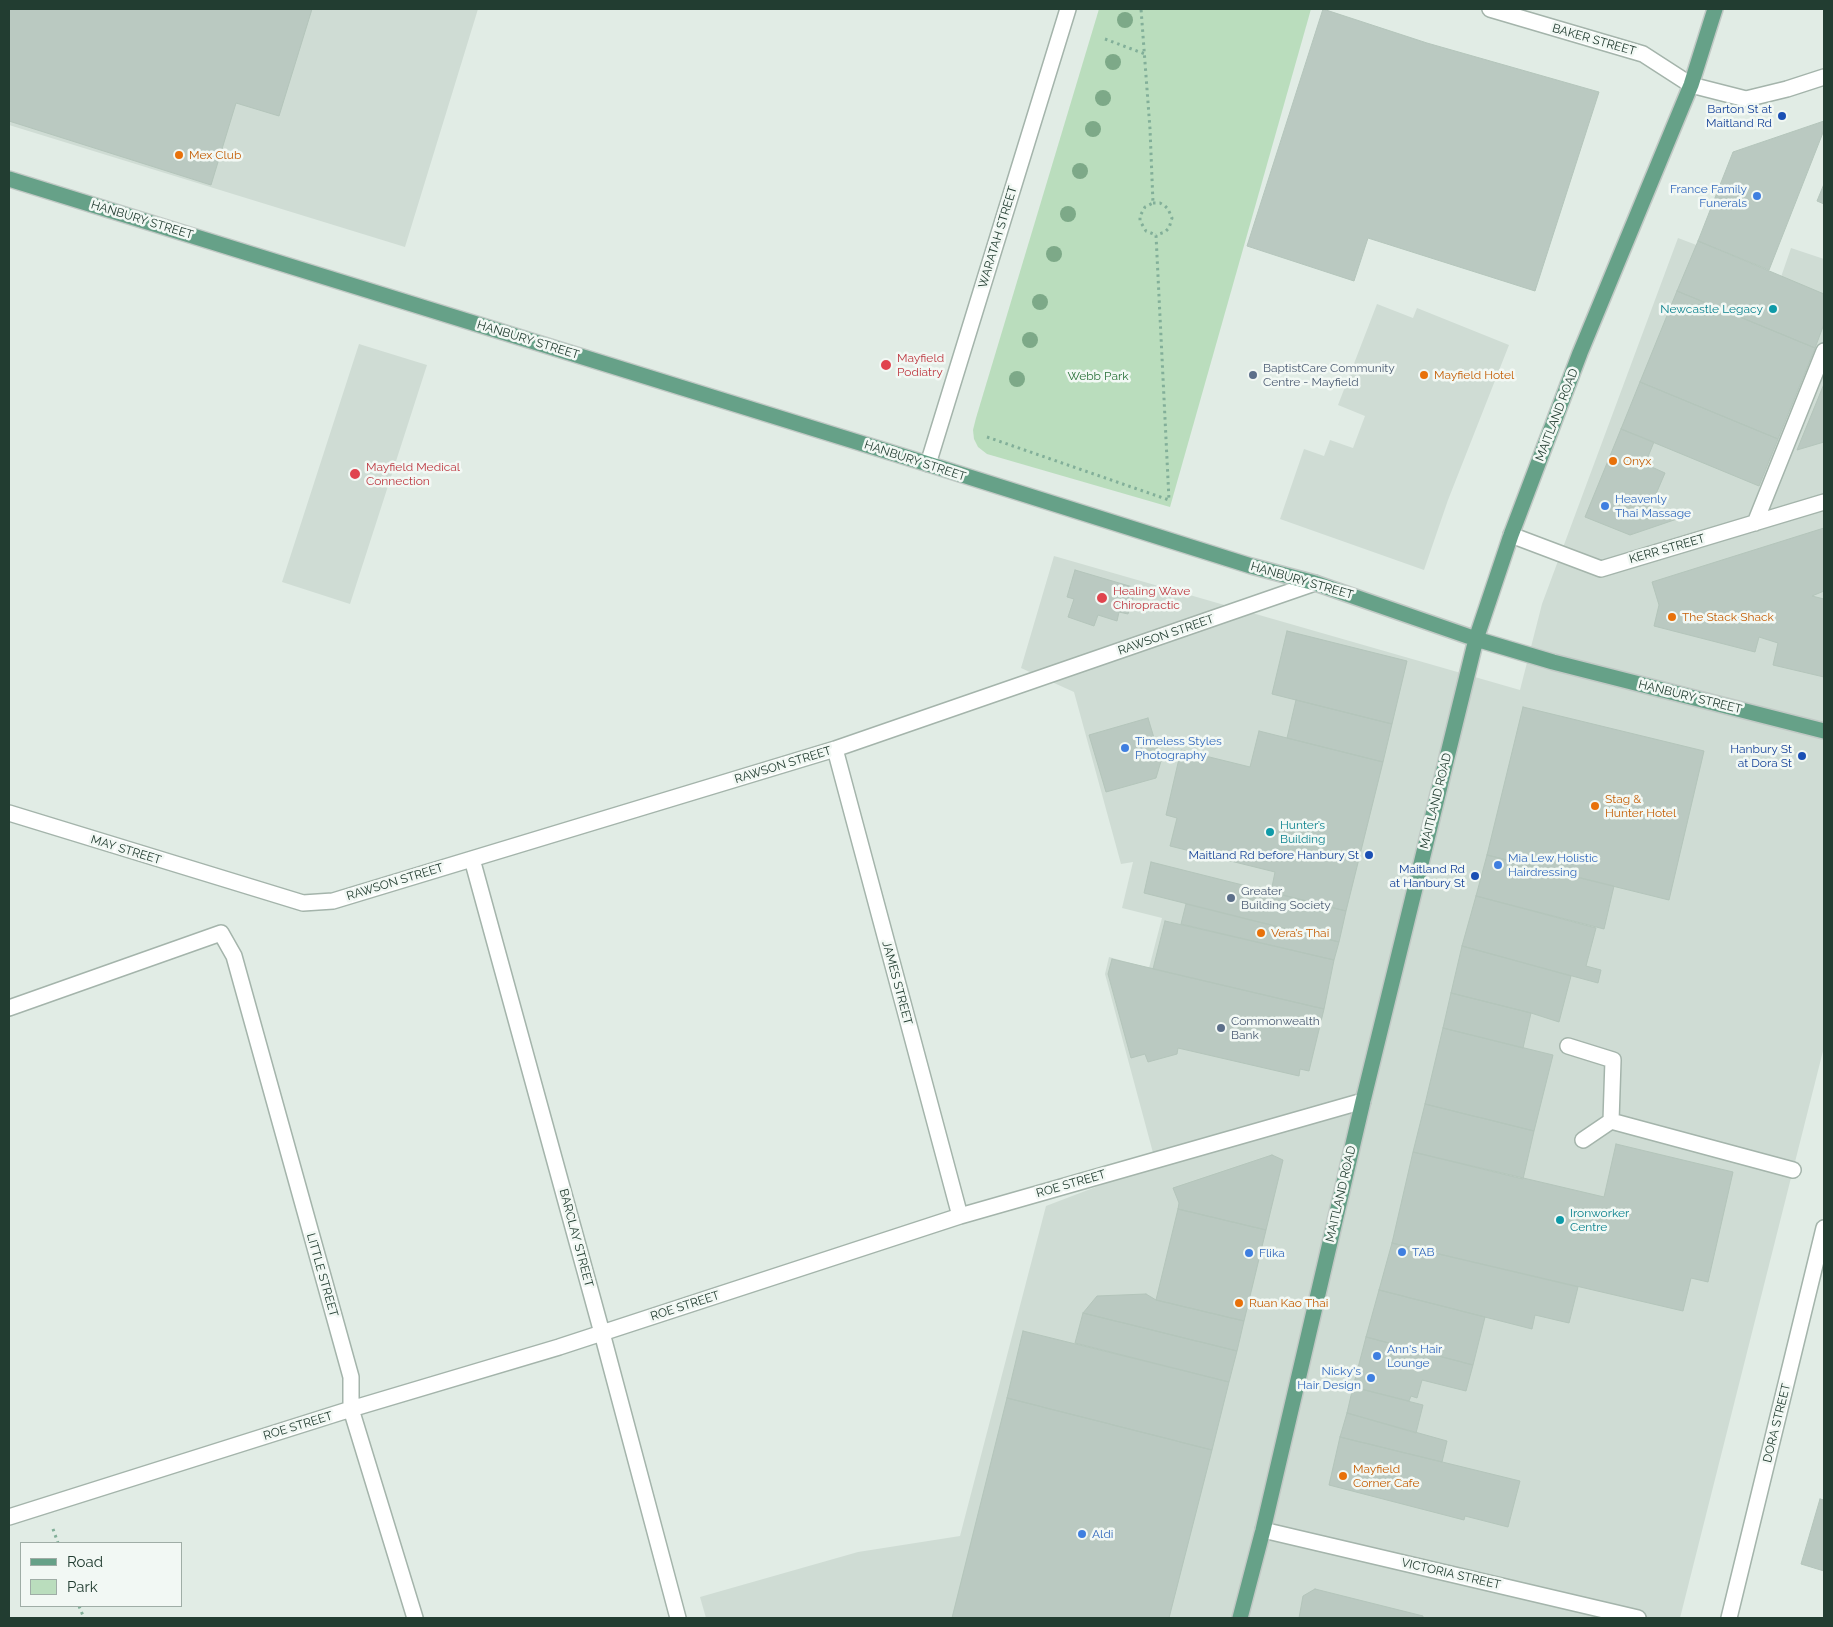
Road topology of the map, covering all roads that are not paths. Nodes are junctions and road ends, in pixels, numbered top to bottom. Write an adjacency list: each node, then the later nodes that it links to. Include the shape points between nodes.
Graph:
1 (1068, 9): 8 (street, WARATAH STREET)
2 (1490, 9): 5 (street, BAKER STREET, via 1644,54)
3 (1715, 9): 5 (main road, MAITLAND ROAD)
4 (1824, 77): 5 (street, BAKER STREET, via 1746,99)
5 (1691, 85): 11 (main road, MAITLAND ROAD, via 1580,353)
6 (9, 179): 8 (main road, HANBURY STREET)
7 (1824, 351): 10 (street)
8 (928, 464): 12 (main road, HANBURY STREET, via 1251,566)
9 (1824, 502): 10 (street, KERR STREET)
10 (1755, 523): 11 (street, KERR STREET, via 1601,568)
11 (1511, 535): 13 (main road, MAITLAND ROAD)
12 (1315, 583): 13 (main road, HANBURY STREET); 15 (street, RAWSON STREET)
13 (1476, 639): 14 (main road, HANBURY STREET); 21 (main road, MAITLAND ROAD)
14 (1824, 731)
15 (835, 749): 17 (street, RAWSON STREET); 25 (street, JAMES STREET)
16 (9, 813): 18 (street, MAY STREET)
17 (472, 859): 18 (street, RAWSON STREET, via 334,901 303,903); 27 (street, BARCLAY STREET)
18 (243, 886)
19 (9, 1008): 28 (street, LITTLE STREET, via 221,933 234,956 351,1377)
20 (1568, 1046): 22 (street, via 1614,1060)
21 (1363, 1101): 25 (street, ROE STREET); 30 (main road, MAITLAND ROAD)
22 (1611, 1121): 23 (street); 24 (street)
23 (1583, 1140)
24 (1793, 1170)
25 (960, 1216): 27 (street, ROE STREET)
26 (1824, 1228): 35 (street, DORA STREET)
27 (602, 1333): 28 (street, ROE STREET); 32 (street, BARCLAY STREET)
28 (351, 1409): 29 (street, ROE STREET); 31 (street, LITTLE STREET)
29 (9, 1517)
30 (1263, 1530): 33 (main road, MAITLAND ROAD); 34 (street, VICTORIA STREET)
31 (415, 1618)
32 (678, 1618)
33 (1240, 1618)
34 (1638, 1618)
35 (1730, 1618)

